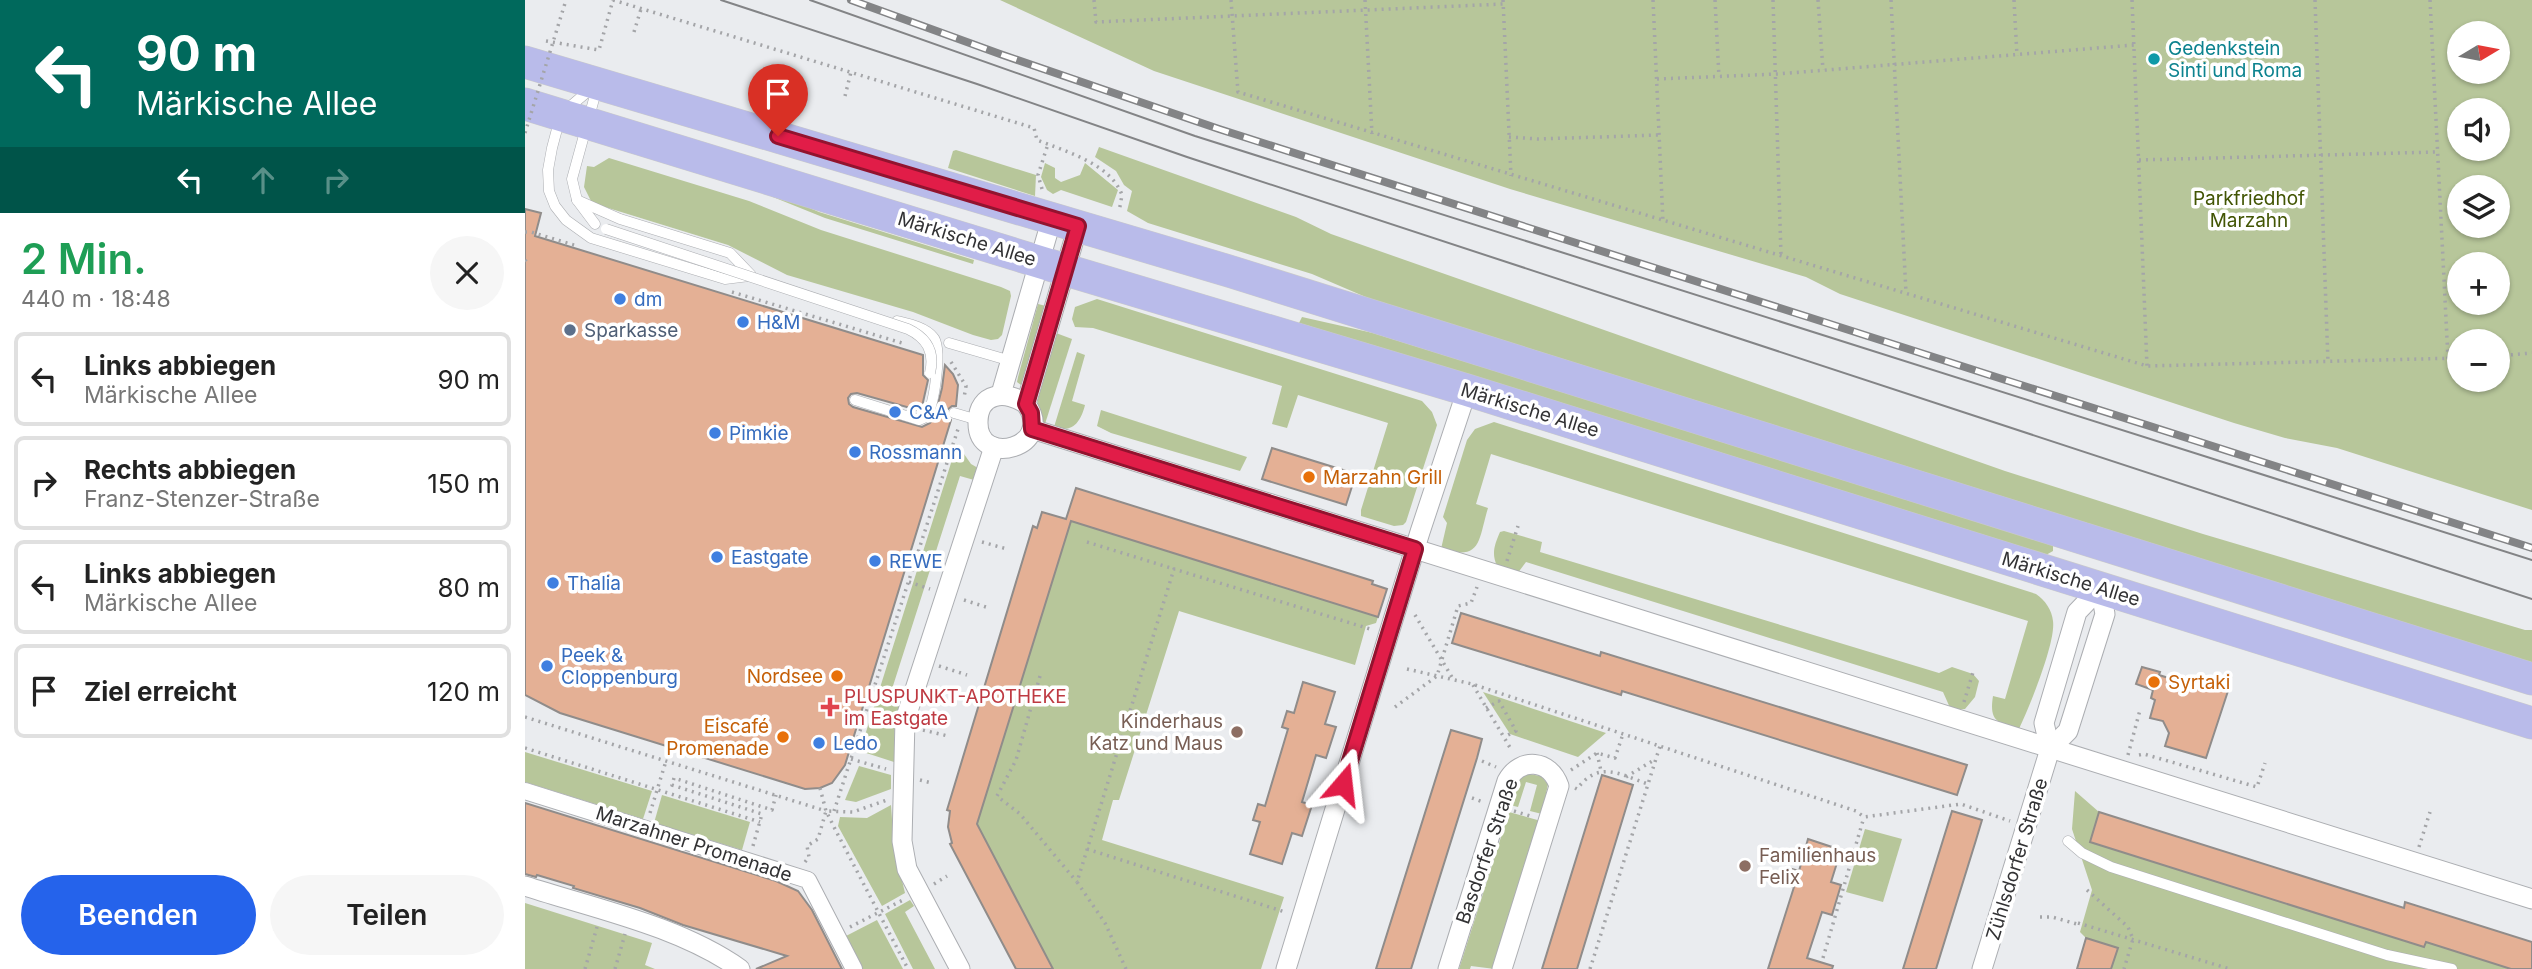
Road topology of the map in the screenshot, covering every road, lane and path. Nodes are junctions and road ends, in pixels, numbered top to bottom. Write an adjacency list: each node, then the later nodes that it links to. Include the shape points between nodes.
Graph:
1 (566, 0): 34 (path, bridge)
2 (613, 0): 15 (path); 22 (path, via 599,50)
3 (1094, 0): 19 (path, via 1095,22)
4 (1231, 0): 19 (path)
5 (1365, 0): 18 (path)
6 (1653, 0): 29 (path)
7 (1715, 0): 28 (path)
8 (1773, 0): 27 (path)
9 (1818, 0): 25 (path)
10 (1891, 0): 24 (path)
11 (2014, 0): 23 (path)
12 (2132, 0): 21 (path)
13 (2315, 0): 40 (path)
14 (2430, 0): 39 (path)
15 (620, 1): 17 (path)
16 (1503, 2): 18 (path); 37 (path)
17 (641, 9): 20 (path); 26 (path)
18 (1366, 9): 19 (path); 35 (path)
19 (1232, 17): 35 (path, via 1238,92)
20 (634, 32)
21 (2134, 46): 23 (path); 41 (path)
22 (534, 51): 30 (main road)
23 (2017, 56): 24 (path)
24 (1894, 64): 25 (path); 58 (path)
25 (1823, 70): 27 (path)
26 (851, 72): 31 (path); 38 (path, via 1034,128 1037,140)
27 (1777, 74): 28 (path); 52 (path)
28 (1719, 76): 29 (path)
29 (1657, 79): 36 (path)
30 (598, 83): 33 (lane); 33 (lane); 44 (main road)
31 (845, 96)
32 (525, 104): 33 (main road, Märkische Allee)
33 (574, 118): 43 (lane); 46 (lane, via 548,180 555,206); 49 (main road, Märkische Allee)
34 (525, 133)
35 (1372, 134): 42 (path)
36 (1659, 135): 37 (path); 47 (path)
37 (1509, 137): 42 (path)
38 (1048, 144): 44 (path, via 1038,175); 45 (path, via 1076,154 1114,182 1122,195)
39 (2437, 152): 40 (path); 59 (path)
40 (2320, 154): 41 (path); 67 (path)
41 (2139, 160): 68 (path)
42 (1511, 176): 47 (path)
43 (576, 200): 48 (lane); 56 (lane, via 620,219 730,253)
44 (1047, 212): 49 (main road, via 1008,227 961,215); 55 (street); 55 (street); 80 (main road)
45 (1119, 212)
46 (566, 220): 48 (lane); 56 (lane, via 591,238 725,279)
47 (1663, 222): 52 (path)
48 (595, 224): 69 (lane, bridge, via 908,329 928,345)
49 (938, 231): 55 (main road, Märkische Allee)
50 (525, 232): 51 (path)
51 (583, 248)
52 (1781, 255): 58 (path)
53 (525, 260): 54 (path, via 529,265)
54 (525, 265)
55 (1052, 266): 66 (street); 70 (main road, Märkische Allee); 73 (street)
56 (751, 275): 72 (lane, via 918,327 933,336 940,356 923,419)
57 (727, 291): 61 (path)
58 (1906, 293): 68 (path)
59 (2447, 340)
60 (949, 343): 66 (lane)
61 (910, 346)
62 (2532, 353): 63 (path)
63 (2510, 355)
64 (947, 356): 74 (path, via 966,386)
65 (2447, 359): 67 (path)
66 (1011, 361): 71 (street)
67 (2328, 363): 68 (path)
68 (2147, 366)
69 (930, 373)
70 (1467, 390): 81 (street); 87 (main road, Märkische Allee)
71 (1001, 394): 73 (street); 74 (street)
72 (855, 400)
73 (1026, 404): 75 (street)
74 (965, 416): 76 (street); 85 (path)
75 (1032, 429): 76 (street, via 1021,444); 81 (street)
76 (994, 447): 78 (street)
77 (1518, 526): 84 (path)
78 (964, 537): 82 (path); 89 (street)
79 (1087, 542): 83 (path)
80 (2111, 548): 87 (main road); 100 (main road)
81 (1415, 549): 84 (street); 171 (street)
82 (1007, 550)
83 (1174, 569): 92 (path); 146 (path)
84 (1503, 576): 115 (street)
85 (909, 582): 86 (path); 119 (path)
86 (922, 586)
87 (2100, 588): 108 (main road, Märkische Allee); 115 (street, Zühlsdorfer Straße, via 2077,611 2044,723)
88 (1475, 592): 93 (path, via 1471,603 1458,606)
89 (945, 594): 90 (path); 94 (street)
90 (989, 608)
91 (1410, 608): 93 (path)
92 (1370, 629)
93 (1442, 659): 98 (path); 99 (path)
94 (923, 661): 96 (path); 109 (street)
95 (1407, 669): 98 (path)
96 (967, 675)
97 (1040, 676): 150 (path, via 1016,760 997,796 1020,814)
98 (1437, 676): 99 (path); 104 (path)
99 (1453, 679): 101 (path)
100 (2532, 679)
101 (1472, 684): 102 (path); 105 (path)
102 (1501, 694): 103 (path); 110 (path)
103 (1499, 701): 105 (path); 112 (path, via 1516,731)
104 (1395, 707)
105 (1486, 708): 112 (path)
106 (2140, 710): 118 (path)
107 (525, 717): 121 (path)
108 (2532, 723)
109 (905, 725): 111 (path); 135 (street)
110 (1623, 734): 113 (path); 116 (path, via 1615,758)
111 (948, 736)
112 (1504, 737): 124 (path)
113 (1660, 746): 120 (path); 140 (path)
114 (525, 748): 130 (path)
115 (2050, 749): 149 (street); 175 (street, Zühlsdorfer Straße)
116 (1597, 753): 125 (path); 127 (path)
117 (2116, 754): 118 (path)
118 (2127, 757): 122 (path, via 2144,754 2257,787)
119 (851, 759): 123 (path); 138 (path)
120 (1655, 759): 126 (path); 128 (path)
121 (666, 761): 130 (path); 133 (path)
122 (2265, 763)
123 (871, 764)
124 (1521, 766): 127 (street, Basdorfer Straße, via 1541,765); 136 (street, Basdorfer Straße, via 1507,781)
125 (1601, 771): 126 (path); 131 (path, via 1585,778)
126 (1626, 777): 128 (path)
127 (1556, 779): 143 (street, via 1559,786)
128 (1648, 785): 174 (path)
129 (820, 788): 137 (path)
130 (657, 789): 142 (path); 144 (path)
131 (1577, 789)
132 (525, 791): 144 (street, Marzahner Promenade)
133 (776, 795): 137 (path); 142 (path, via 772,810 674,778 672,785 762,814)
134 (1472, 798): 136 (path)
135 (902, 800): 138 (path, via 891,798 853,812); 169 (street, via 907,869)
136 (1499, 807): 143 (path); 172 (street, Basdorfer Straße)
137 (826, 811): 138 (path); 147 (path, via 818,839 807,846); 156 (path)
138 (834, 811)
139 (2430, 812): 149 (path)
140 (1864, 817): 141 (path, via 1961,804); 163 (path)
141 (2005, 819)
142 (760, 822): 148 (path)
143 (1548, 822): 173 (street)
144 (645, 829): 148 (street, Marzahner Promenade)
145 (2068, 841): 162 (lane, via 2111,867)
146 (1087, 849): 150 (path); 155 (path)
147 (809, 857)
148 (748, 861): 160 (street, Marzahner Promenade, via 807,880)
149 (2413, 862): 154 (street)
150 (1077, 882): 170 (path, via 1105,923)
151 (525, 886): 164 (street, via 681,936)
152 (2087, 890): 161 (path, via 2128,927)
153 (909, 897): 156 (path)
154 (2532, 899)
155 (1282, 911)
156 (879, 913): 160 (path); 168 (path)
157 (2040, 917): 161 (path)
158 (598, 923): 165 (path)
159 (626, 932): 166 (path)
160 (836, 934): 167 (street, Marzahner Promenade)
161 (2133, 939): 176 (path); 177 (path)
162 (2397, 957): 178 (lane); 179 (lane)
163 (1822, 958)
164 (727, 965)
165 (585, 969)
166 (615, 969)
167 (854, 969)
168 (908, 969)
169 (960, 969)
170 (1126, 969)
171 (1286, 969)
172 (1448, 969)
173 (1502, 969)
174 (1590, 969)
175 (1983, 969)
176 (2124, 969)
177 (2230, 969)
178 (2407, 969)
179 (2452, 969)

